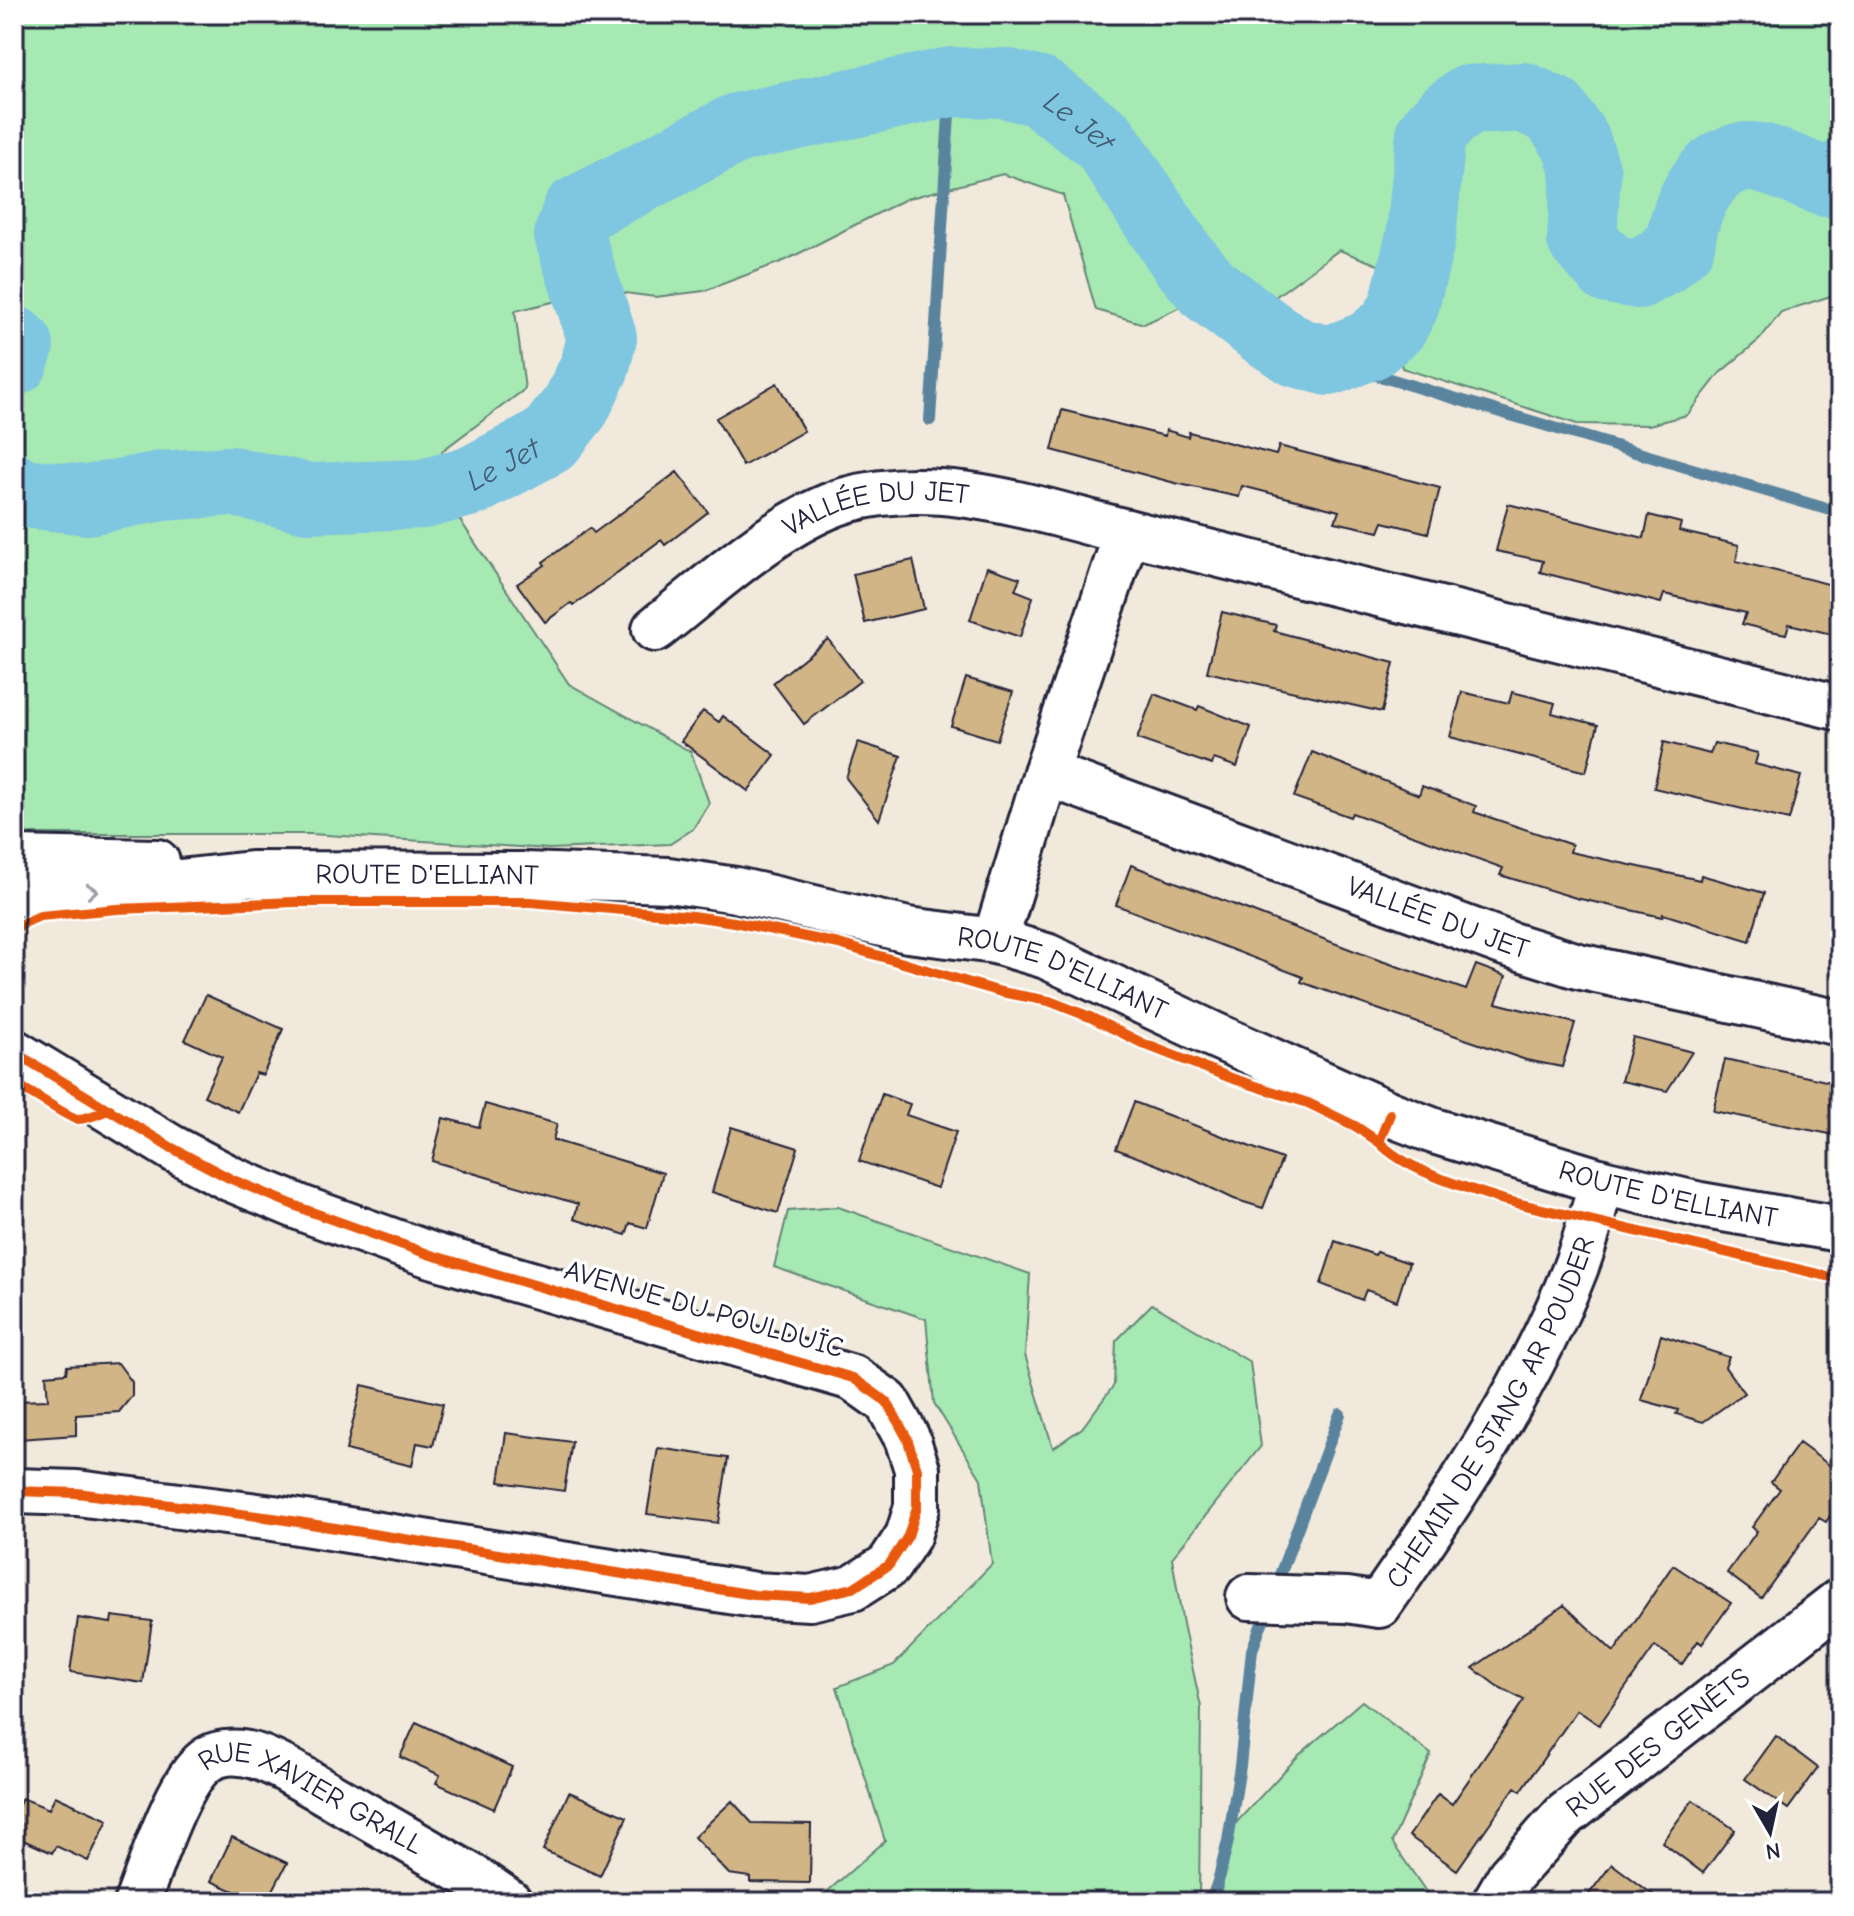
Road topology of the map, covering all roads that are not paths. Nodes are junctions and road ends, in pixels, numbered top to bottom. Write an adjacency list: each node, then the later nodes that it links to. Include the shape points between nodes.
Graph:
1 (1127, 532): 2 (street, VALLÉE DU JET, via 973,496 933,491 859,498 781,533); 3 (street, VALLÉE DU JET); 4 (street)
2 (655, 629)
3 (1840, 708)
4 (1046, 773): 8 (street); 9 (street, VALLÉE DU JET, via 1508,944 1592,969)
5 (14, 859): 6 (street, ROUTE D'ELLIANT, via 152,862)
6 (251, 874): 7 (street, ROUTE D'ELLIANT, one-way to 6); 8 (street, ROUTE D'ELLIANT, via 668,880 736,890 908,930)
7 (14, 894)
8 (995, 941): 11 (street, ROUTE D'ELLIANT, via 1086,973 1390,1114)
9 (1840, 1023)
10 (14, 1052): 13 (street, AVENUE DU POULDUÏC, via 172,1148 306,1210 431,1255 853,1378 887,1402 907,1438 917,1469 917,1507 908,1536 889,1565 853,1588 810,1598 755,1595 273,1518 77,1493)
11 (1602, 1182): 12 (street, ROUTE D'ELLIANT); 14 (street, CHEMIN DE STANG AR POUDER, via 1576,1267 1542,1342 1429,1534 1379,1605)
12 (1840, 1229)
13 (14, 1491)
14 (1249, 1597)
15 (1840, 1601): 18 (street, RUE DES GENÊTS, via 1565,1815 1510,1876)
16 (137, 1902): 17 (street, RUE XAVIER GRALL, via 190,1778 209,1759 229,1752 285,1769)
17 (509, 1902)
18 (1495, 1902)

